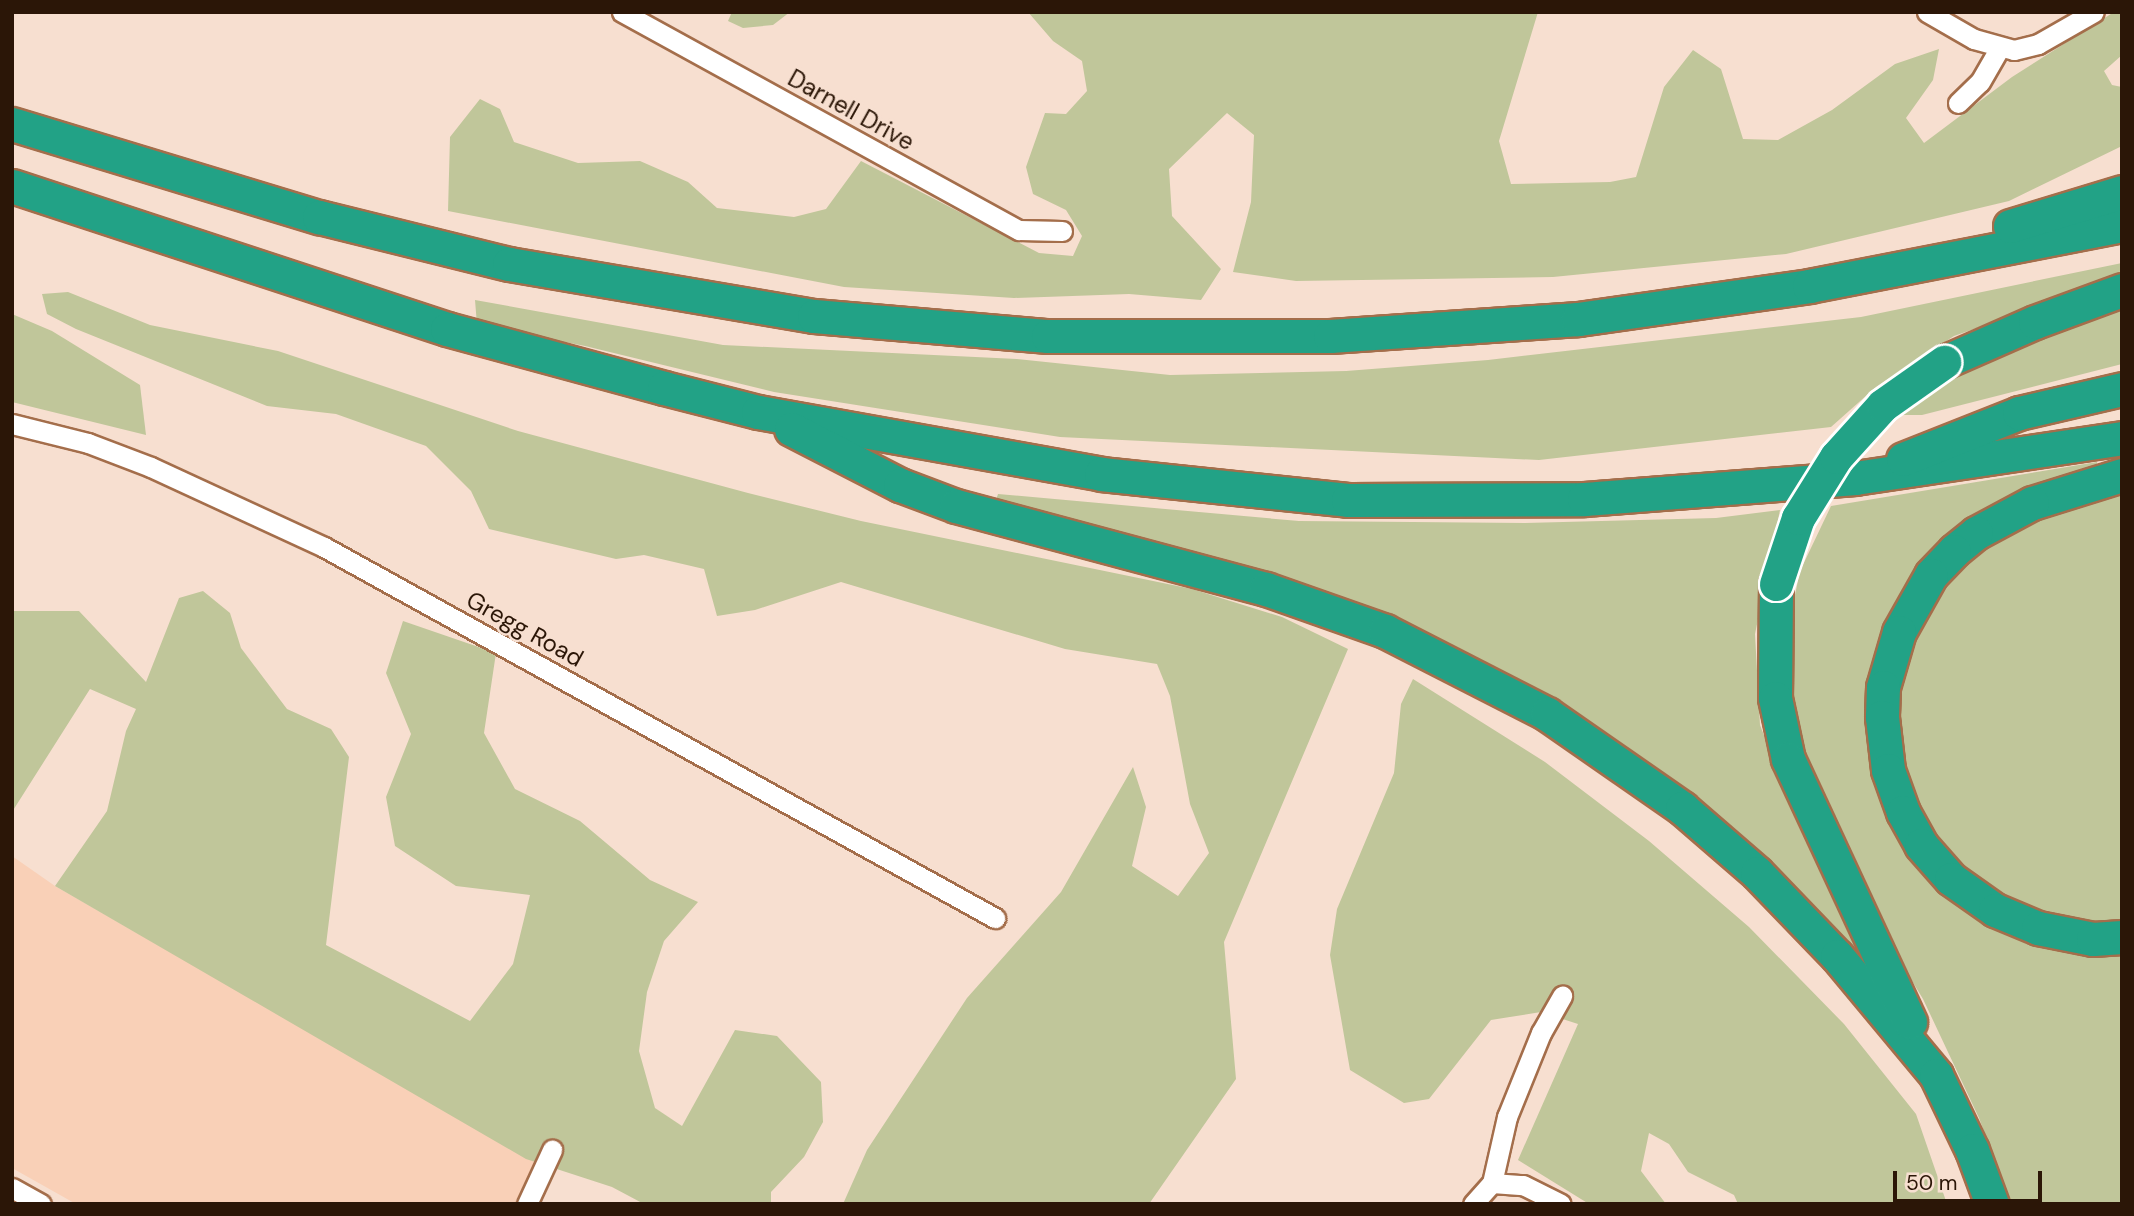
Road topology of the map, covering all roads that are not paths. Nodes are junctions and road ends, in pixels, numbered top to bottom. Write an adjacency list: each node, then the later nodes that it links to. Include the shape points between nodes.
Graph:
1 (622, 12): 10 (street, Darnell Drive, via 1019,230)
2 (1927, 12): 4 (street)
3 (2094, 12): 4 (street, via 2038,44)
4 (1999, 49): 5 (street, via 1980,82)
5 (1958, 103)
6 (12, 124): 11 (highway, via 306,214 509,264 705,300 892,326 1195,339 1408,332 1578,319)
7 (12, 186): 14 (highway, via 446,329)
8 (2122, 192): 11 (highway, via 2004,228)
9 (2122, 225): 11 (highway)
10 (1062, 232)
11 (1912, 266)
12 (2122, 290): 22 (highway, bridge, via 1944,362 1882,405 1836,457 1798,518 1776,584 1776,698 1788,759)
13 (2122, 388): 18 (highway, via 2019,413)
14 (758, 412): 18 (highway, via 1101,474 1348,500 1584,499); 22 (highway, via 900,485 956,506 1266,589 1385,631 1547,714 1682,808 1756,873 1837,956)
15 (12, 424): 19 (street, Gregg Road, via 88,443 151,467 312,540)
16 (2122, 438): 18 (highway)
17 (2122, 475): 20 (highway, via 2032,503 1954,551 1931,575 1899,632 1884,687 1882,717 1888,770 1903,812 1921,845 1951,879 1995,910 2038,928 2093,939)
18 (1855, 478)
19 (995, 918)
20 (2122, 937)
21 (1562, 996): 24 (street, via 1541,1033 1507,1117)
22 (1936, 1075): 30 (highway)
23 (552, 1150): 27 (street)
24 (1492, 1183): 28 (street); 29 (street, via 1522,1185)
25 (12, 1188): 26 (street)
26 (41, 1204)
27 (527, 1204)
28 (1473, 1204)
29 (1561, 1204)
30 (1992, 1204)

